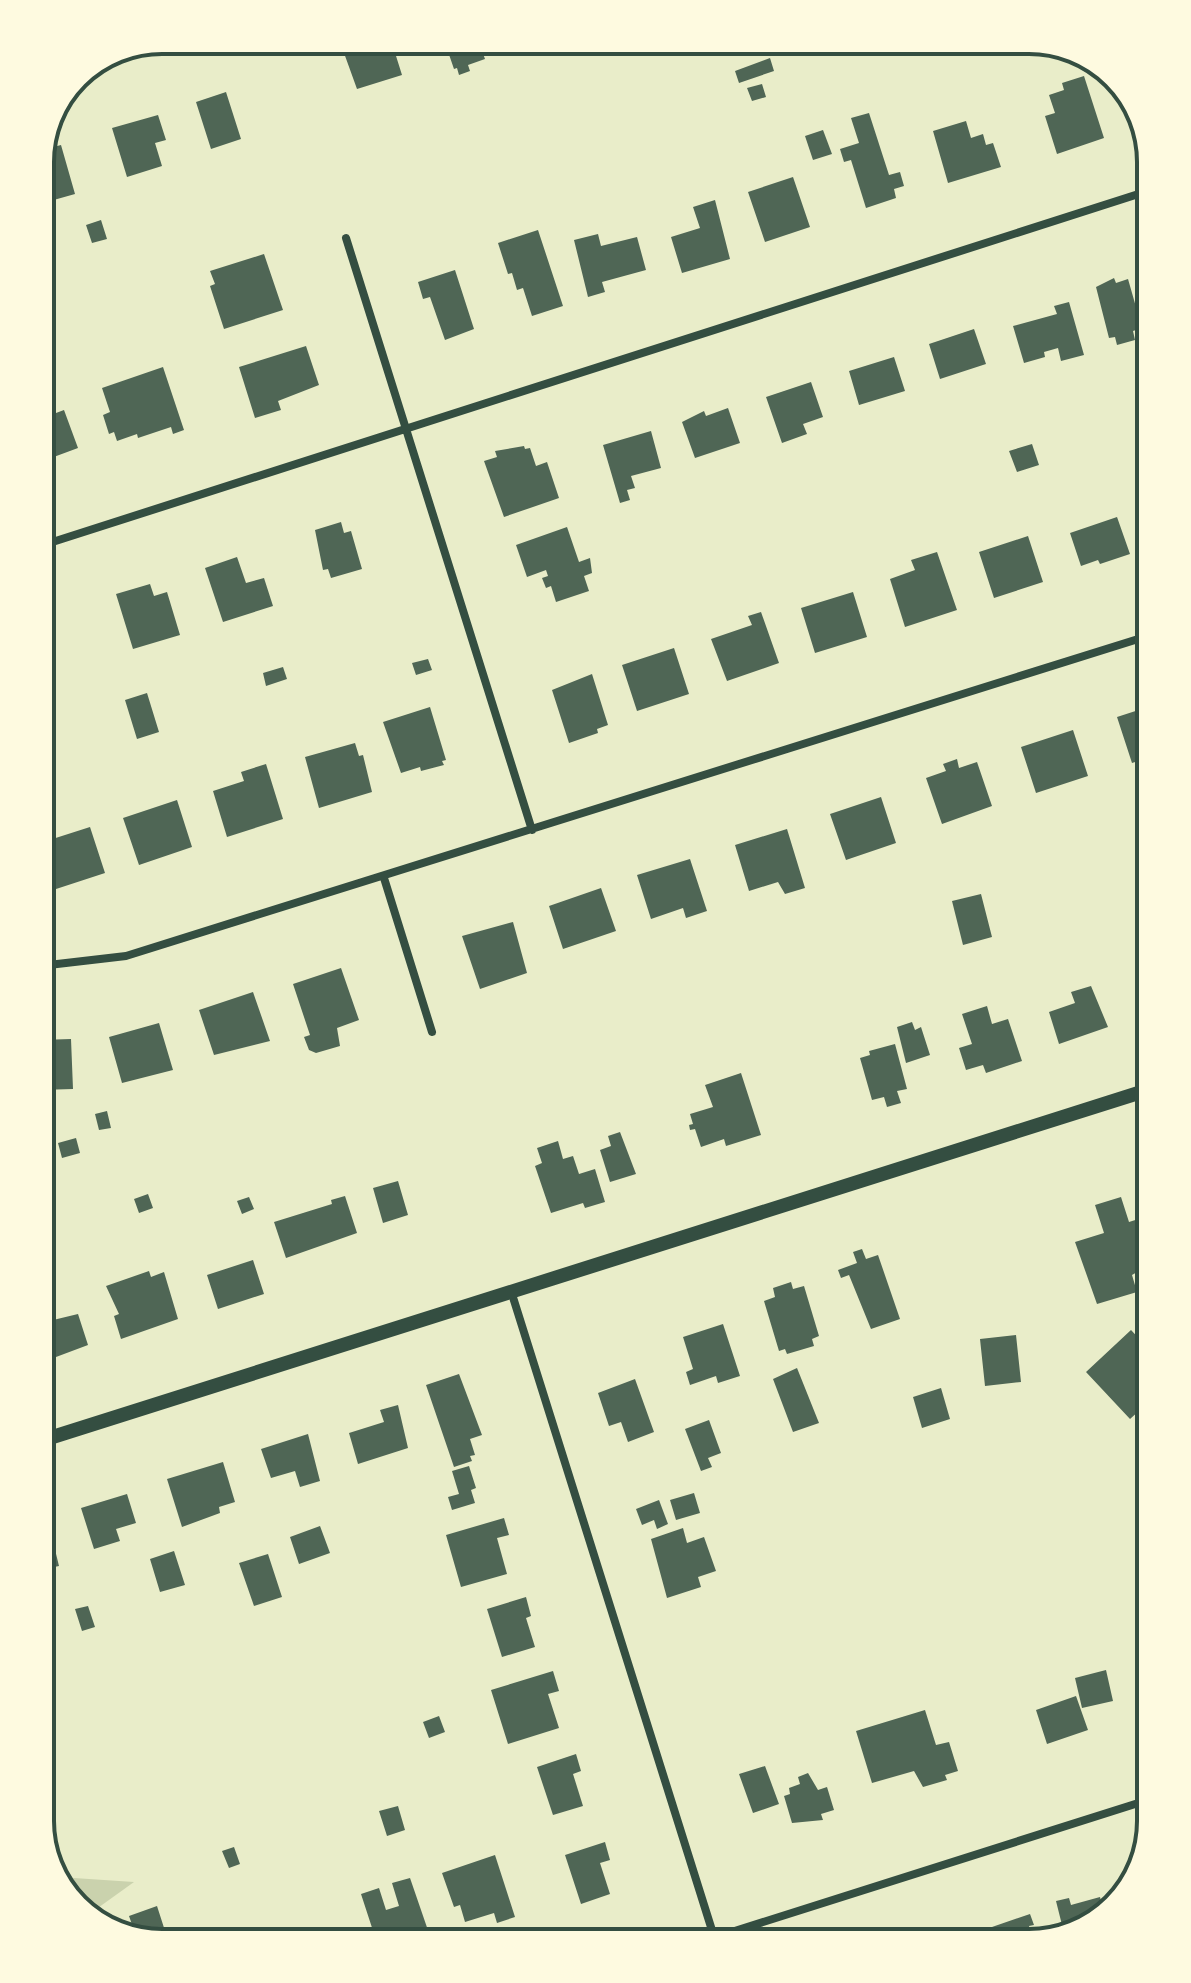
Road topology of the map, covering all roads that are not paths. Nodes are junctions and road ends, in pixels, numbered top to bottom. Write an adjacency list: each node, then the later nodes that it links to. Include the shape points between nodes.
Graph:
1 (1137, 194): 3 (street)
2 (346, 238): 3 (street)
3 (405, 429): 4 (street); 6 (street)
4 (54, 542)
5 (1137, 639): 6 (street)
6 (532, 830): 7 (street)
7 (384, 878): 8 (street, via 126,956); 9 (street)
8 (54, 964)
9 (432, 1032)
10 (1137, 1093): 11 (street)
11 (511, 1291): 12 (street); 14 (street)
12 (54, 1437)
13 (1137, 1804): 15 (street)
14 (712, 1929)
15 (749, 1929)

